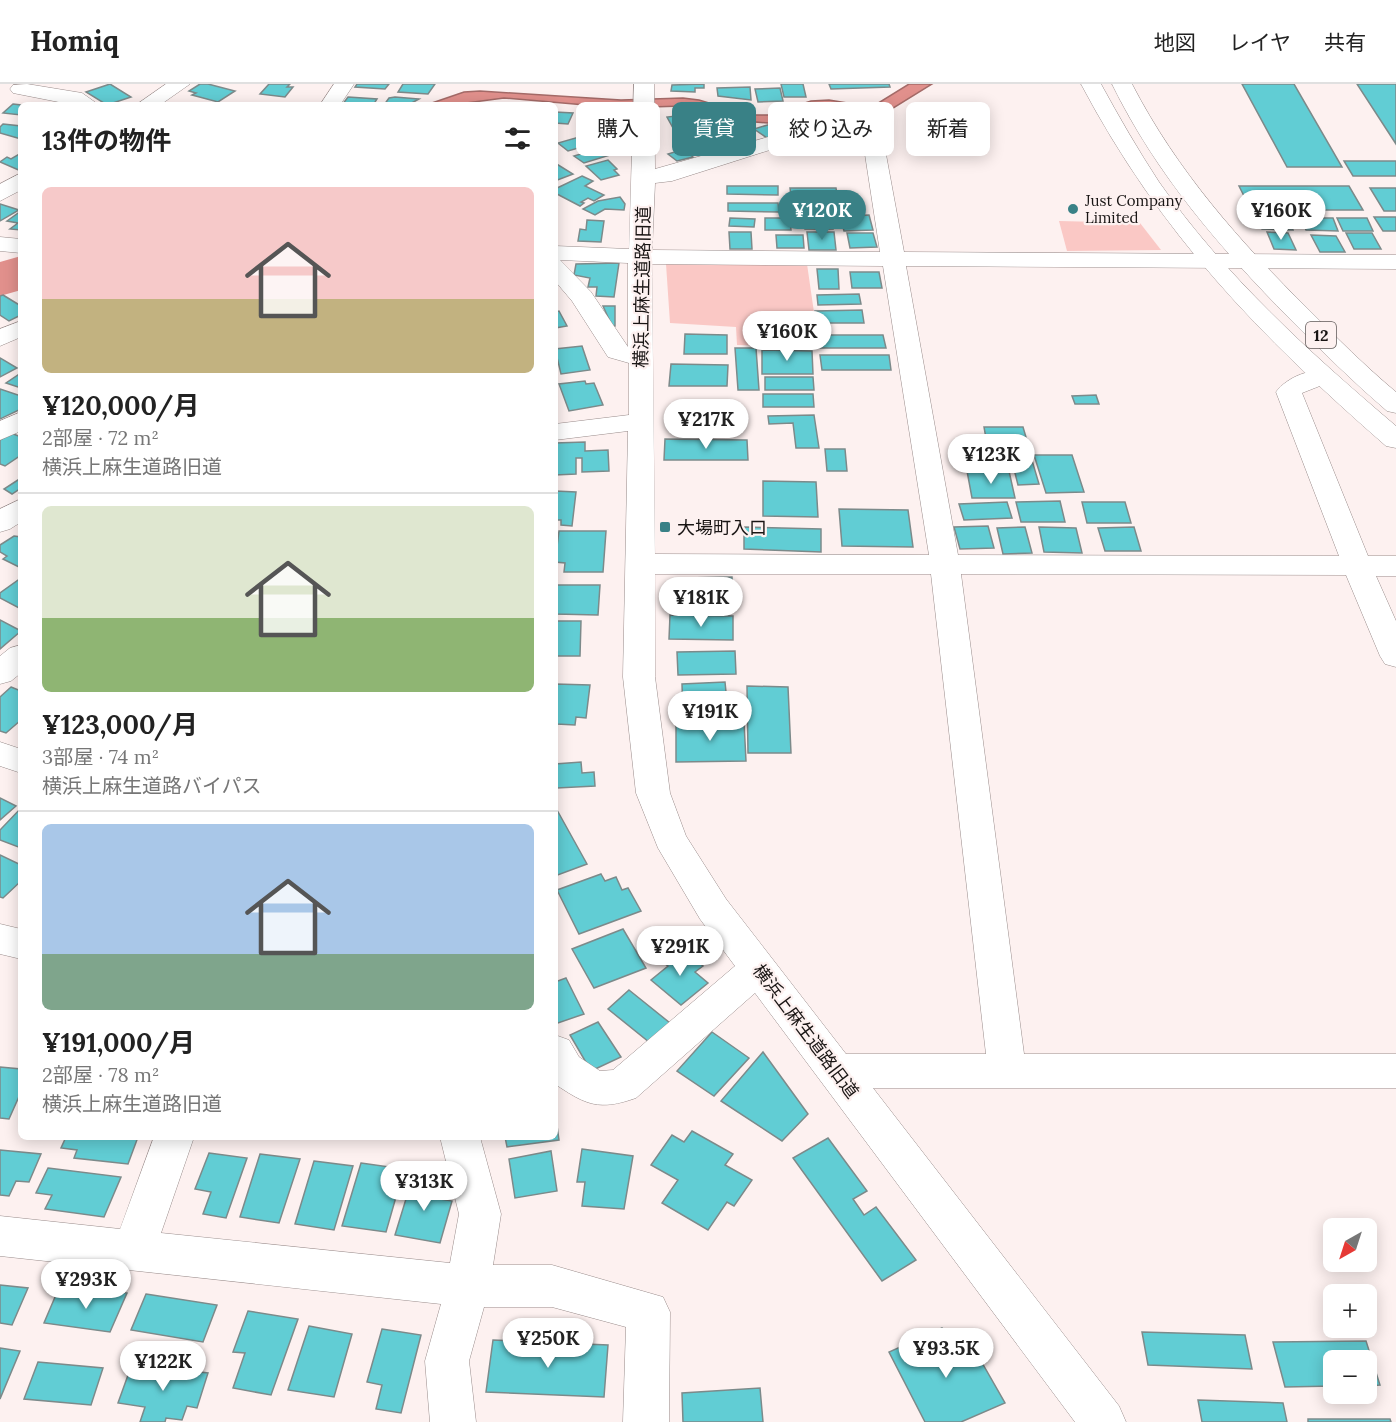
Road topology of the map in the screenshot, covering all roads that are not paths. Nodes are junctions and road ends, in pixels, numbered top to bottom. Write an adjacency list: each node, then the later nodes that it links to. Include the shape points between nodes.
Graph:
1 (180, 84): 8 (street)
2 (344, 84): 9 (street)
3 (1091, 84): 20 (street, 12, via 1144,176)
4 (1122, 84): 21 (street, 12, via 1171,168)
5 (17, 91): 7 (street, via 75,97)
6 (644, 98): 12 (street, 横浜上麻生道路旧道)
7 (84, 102)
8 (151, 102)
9 (332, 102)
10 (768, 143): 12 (street, via 664,176)
11 (875, 156): 19 (street)
12 (644, 176): 18 (street, 横浜上麻生道路旧道)
13 (18, 182): 14 (street)
14 (0, 194)
15 (0, 243): 16 (street)
16 (18, 246)
17 (558, 253): 18 (street)
18 (640, 257): 19 (street); 26 (street, 横浜上麻生道路旧道)
19 (891, 258): 20 (street); 37 (street)
20 (1209, 260): 21 (street); 27 (street, 12)
21 (1249, 262): 22 (street); 28 (street, 12)
22 (1396, 262)
23 (558, 269): 26 (street, via 582,297 617,352)
24 (18, 329): 25 (street)
25 (0, 338)
26 (641, 358): 29 (street, 横浜上麻生道路旧道)
27 (1321, 377): 33 (street, 12); 39 (street, via 1294,386 1289,392)
28 (1396, 405)
29 (642, 421): 32 (street); 36 (street, 横浜上麻生道路旧道)
30 (18, 422): 31 (street)
31 (0, 432)
32 (558, 432)
33 (1396, 440)
34 (18, 510): 35 (street)
35 (0, 523)
36 (641, 564): 37 (street); 47 (street, 横浜上麻生道路旧道, via 639,677 653,793 676,849 713,909)
37 (945, 564): 39 (street); 50 (street)
38 (1396, 567): 39 (street)
39 (1358, 568): 40 (street)
40 (1396, 656)
41 (18, 658): 42 (street)
42 (0, 673)
43 (0, 754): 44 (street)
44 (18, 760)
45 (0, 939): 46 (street)
46 (18, 943)
47 (758, 968): 48 (street, via 622,1086 594,1089 564,1069); 49 (street, 横浜上麻生道路旧道)
48 (558, 1058)
49 (837, 1071): 50 (street); 59 (street, 横浜上麻生道路旧道)
50 (1007, 1071): 51 (street)
51 (1396, 1071)
52 (173, 1140): 55 (street)
53 (461, 1140): 56 (street, via 480,1214)
54 (0, 1236): 55 (street)
55 (134, 1250): 56 (street)
56 (468, 1286): 57 (street, via 447,1361); 58 (street, via 552,1286 648,1312)
57 (453, 1422)
58 (646, 1422)
59 (1102, 1422)

